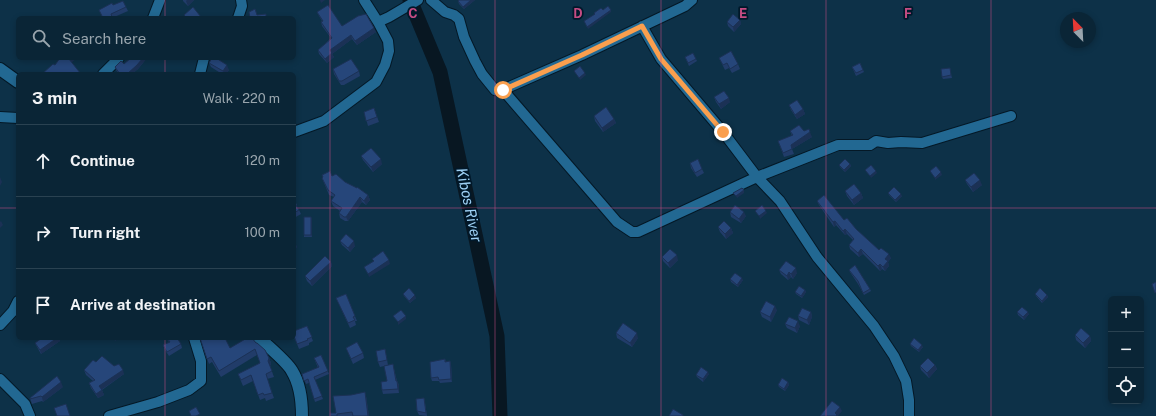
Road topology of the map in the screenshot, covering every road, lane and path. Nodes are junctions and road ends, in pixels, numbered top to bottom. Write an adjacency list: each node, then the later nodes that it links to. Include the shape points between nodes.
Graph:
1 (160, 0): 7 (street)
2 (241, 0): 8 (street)
3 (364, 0): 9 (street)
4 (418, 0): 9 (street)
5 (431, 0): 17 (street, via 459,20 466,42 482,74 495,90)
6 (692, 0): 10 (street)
7 (154, 16)
8 (239, 16)
9 (378, 22): 21 (street, via 388,41 388,50 385,65 376,82 324,121)
10 (642, 26): 17 (street); 22 (street, via 661,59 723,132)
11 (117, 60): 14 (street)
12 (203, 60): 15 (street)
13 (0, 69): 16 (main road)
14 (105, 72)
15 (199, 72)
16 (16, 81)
17 (503, 90): 22 (street, via 617,222 632,232 638,232)
18 (1011, 116): 22 (street, via 922,143 876,141 870,145 838,145)
19 (0, 118): 20 (street)
20 (16, 118)
21 (296, 131)
22 (756, 177): 31 (street, via 780,201 817,257 874,326 894,356 906,381)
23 (16, 305): 24 (street)
24 (0, 325)
25 (195, 340): 29 (street, via 201,362 201,381 189,390 158,402)
26 (261, 340): 30 (main road, via 292,370 298,385)
27 (0, 379): 28 (street, via 25,404)
28 (30, 416)
29 (109, 416)
30 (302, 416)
31 (909, 416)

